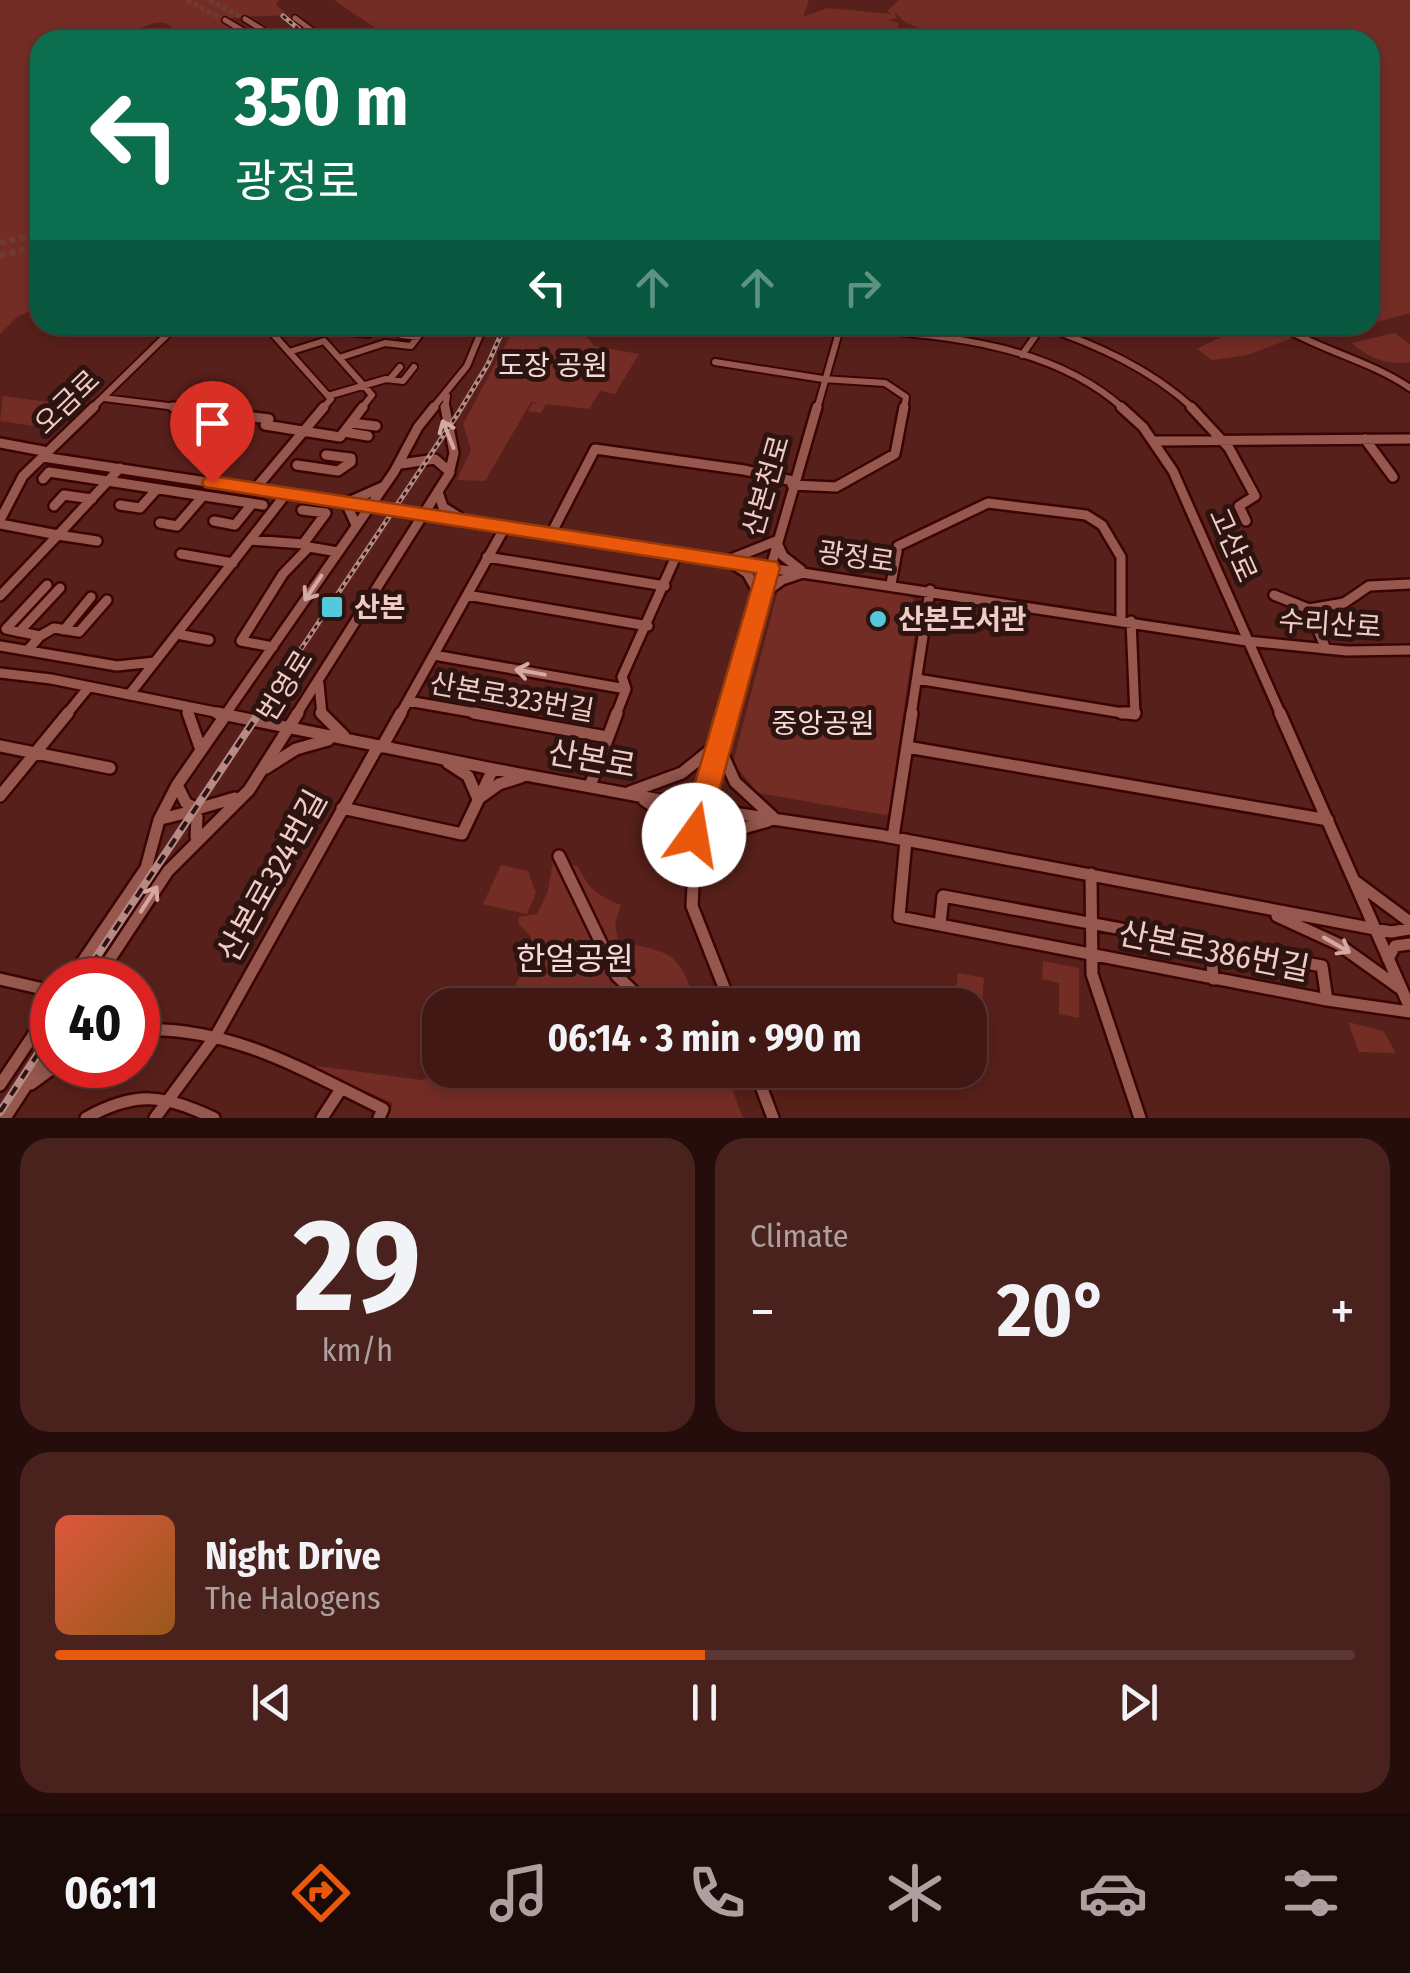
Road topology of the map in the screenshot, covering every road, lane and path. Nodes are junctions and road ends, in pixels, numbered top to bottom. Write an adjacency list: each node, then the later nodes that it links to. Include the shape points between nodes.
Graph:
1 (295, 18): 6 (street)
2 (245, 19): 5 (street)
3 (225, 20): 4 (street)
4 (242, 30)
5 (263, 30)
6 (311, 30)
7 (168, 335): 33 (street, 오금로)
8 (274, 335): 21 (street)
9 (329, 335): 19 (street)
10 (398, 335): 20 (street)
11 (410, 335): 18 (street)
12 (480, 335): 31 (street, 번영로)
13 (838, 335): 28 (street, 산본천로)
14 (910, 335): 22 (street, 고산로)
15 (1035, 335): 22 (street)
16 (1067, 335): 40 (street, via 1144,372)
17 (1295, 335): 30 (street, via 1389,372)
18 (418, 337): 20 (street, via 411,346)
19 (324, 342): 21 (street); 23 (street)
20 (385, 343): 23 (street)
21 (289, 352): 32 (street)
22 (1022, 355): 42 (street, 고산로, via 1102,388)
23 (339, 358): 29 (street)
24 (715, 362): 28 (street)
25 (400, 366): 27 (street)
26 (414, 367): 27 (street, via 403,381)
27 (390, 379): 29 (street)
28 (823, 379): 53 (street, 산본천로); 53 (street, via 885,383 904,393 895,454 836,487)
29 (363, 386): 32 (street); 34 (street, via 372,395)
30 (1410, 388)
31 (448, 393): 47 (street, 번영로); 49 (street, one-way to 31, via 454,445 442,418)
32 (328, 396): 36 (street, via 330,403)
33 (104, 398): 36 (street, via 269,420 264,424); 45 (street, 오금로)
34 (350, 423): 35 (street); 37 (street)
35 (376, 426)
36 (305, 432): 37 (street); 56 (street)
37 (344, 432): 38 (street)
38 (368, 436)
39 (1410, 439): 41 (street)
40 (1223, 440): 41 (street); 42 (street); 68 (street, via 1256,496 1239,506)
41 (1366, 440): 50 (street)
42 (1156, 441): 108 (street, 고산로)
43 (0, 443): 45 (street, 광정로)
44 (326, 454): 46 (street, via 351,462 338,471)
45 (43, 456): 48 (street, 광정로); 69 (street, 오금로, via 23,476)
46 (297, 465)
47 (398, 466): 49 (street, via 433,458); 54 (street, 번영로)
48 (120, 468): 52 (street); 56 (street, 광정로)
49 (450, 472): 57 (street, 번영로)
50 (1393, 477)
51 (42, 479): 52 (street, via 50,472)
52 (109, 481): 55 (street); 60 (street)
53 (793, 483): 75 (street, via 595,449); 79 (street, 산본천로)
54 (384, 486): 61 (street); 64 (street, 번영로)
55 (157, 489): 59 (street); 62 (street, via 140,508)
56 (255, 489): 58 (street, 광정로)
57 (438, 492): 66 (street, 번영로); 67 (street, via 444,506)
58 (286, 494): 61 (street, 광정로); 77 (street)
59 (204, 496): 70 (street, via 258,504 236,524); 71 (street, via 177,526)
60 (92, 498): 63 (street, via 64,495); 74 (street)
61 (346, 503): 64 (street, 광정로); 72 (street)
62 (120, 505)
63 (54, 506)
64 (369, 507): 66 (street, 광정로); 72 (street, 번영로)
65 (302, 510): 77 (street, via 326,514 302,544)
66 (422, 515): 67 (street, 광정로); 76 (street, 번영로)
67 (466, 520): 73 (street, 광정로); 76 (street, via 431,522)
68 (1246, 521)
69 (0, 522): 74 (street)
70 (214, 522)
71 (160, 523)
72 (356, 525): 80 (street, 번영로)
73 (504, 527): 75 (street, 광정로); 83 (street, 산본로323번길)
74 (58, 534): 78 (street); 96 (street)
75 (551, 534): 82 (street, 광정로)
76 (408, 537): 117 (street, 번영로)
77 (251, 540): 85 (street)
78 (97, 541)
79 (776, 541): 84 (street); 86 (street, 산본천로); 87 (street, via 783,556)
80 (338, 552): 110 (street, 번영로, one-way to 110); 110 (street, via 309,547 268,595 241,641)
81 (181, 554): 85 (street)
82 (677, 554): 84 (street, 광정로); 91 (street)
83 (487, 557): 91 (street); 94 (street, 산본로323번길)
84 (719, 560): 86 (street, 광정로); 97 (street, via 747,573)
85 (233, 563): 105 (street)
86 (769, 568): 87 (street, 광정로); 97 (street, 산본천로)
87 (808, 573): 88 (street, 광정로); 97 (street)
88 (890, 584): 93 (street, 광정로); 101 (street, via 898,546 988,503 1075,512 1102,526 1121,557)
89 (1410, 584): 100 (street, via 1369,586 1344,603)
90 (47, 585): 104 (street, via 6,628)
91 (665, 586): 102 (street)
92 (60, 588): 104 (street)
93 (930, 590): 101 (street, 광정로); 118 (street)
94 (467, 595): 102 (street); 114 (street, 산본로323번길)
95 (1274, 595): 100 (street)
96 (0, 596)
97 (760, 596): 128 (street, 산본천로)
98 (92, 597): 103 (street)
99 (107, 600): 103 (street, via 79,632)
100 (1309, 609): 111 (street)
101 (1126, 620): 108 (street, 광정로); 118 (street, via 1135,715)
102 (648, 626): 120 (street, via 622,677)
103 (64, 630): 106 (street)
104 (19, 632): 106 (street)
105 (177, 634): 107 (street); 115 (street)
106 (40, 636): 112 (street)
107 (209, 640)
108 (1248, 640): 111 (street, 수리산로); 149 (street, 고산로)
109 (0, 646): 112 (street)
110 (273, 647): 124 (street, 번영로)
111 (1326, 649): 113 (street, 수리산로)
112 (28, 650): 115 (street, via 117,666)
113 (1410, 650)
114 (434, 655): 120 (street, 산본로323번길, one-way to 114); 122 (street, 산본로323번길)
115 (155, 662): 121 (street)
116 (0, 673): 119 (street, 산본로)
117 (320, 678): 125 (street, 번영로); 127 (street, via 318,711)
118 (917, 679): 131 (street)
119 (88, 688): 121 (street, 산본로); 133 (street)
120 (626, 689): 126 (street)
121 (130, 695): 123 (street, 산본로)
122 (408, 700): 126 (street, 산본로323번길); 130 (street, 산본로323번길)
123 (186, 706): 124 (street, 산본로); 132 (street)
124 (226, 716): 125 (street, 산본로); 132 (street, 번영로)
125 (289, 727): 127 (street, 산본로); 137 (street, 번영로)
126 (608, 737): 140 (street)
127 (351, 740): 130 (street, 산본로); 137 (street, via 307,744)
128 (718, 744): 142 (street, via 682,772); 145 (street, 산본천로); 147 (street, via 741,790)
129 (0, 746): 133 (street)
130 (380, 746): 134 (street, 산본로); 146 (street, 산본로324번길)
131 (907, 747): 149 (street); 150 (street)
132 (202, 750): 139 (street, 번영로)
133 (36, 753): 135 (street); 143 (street)
134 (441, 758): 136 (street, 산본로); 144 (street, via 468,776)
135 (110, 768)
136 (493, 769): 138 (street, 산본로); 144 (street)
137 (259, 774): 141 (street, 번영로)
138 (531, 776): 140 (street, 산본로); 144 (street, via 498,784)
139 (178, 785): 141 (street, via 186,803 197,808); 148 (street, 번영로)
140 (590, 786): 142 (street, 산본로)
141 (249, 790): 151 (street, 번영로)
142 (628, 793): 145 (street, 산본로); 152 (street, via 658,807)
143 (0, 796)
144 (478, 799): 146 (street, via 462,834)
145 (700, 807): 147 (street, 산본로); 152 (street, 산본천로)
146 (342, 808): 178 (street, 산본로324번길)
147 (775, 819): 150 (street, 산본로); 152 (street, via 726,833)
148 (159, 820): 151 (street, via 188,812 197,817); 166 (street, 번영로, via 146,868)
149 (1328, 820): 155 (street, 고산로)
150 (900, 838): 154 (street, 산본로); 158 (street, via 897,915)
151 (196, 840): 167 (street, 번영로, one-way to 151)
152 (692, 855): 173 (street, 산본천로, via 692,906)
153 (560, 856): 172 (street)
154 (1090, 874): 157 (street, 산본로); 159 (street, 산본로386번길)
155 (1354, 880): 160 (street); 161 (street, 고산로)
156 (943, 896): 158 (street); 159 (street, 산본로386번길)
157 (1265, 911): 161 (street, 산본로); 174 (street, one-way to 174, via 1338,944)
158 (940, 924): 165 (street)
159 (1090, 925): 164 (street, 산본로386번길); 165 (street, 산본로386번길)
160 (1410, 926): 162 (street, 산본로)
161 (1376, 929): 162 (street, 산본로); 168 (street, 고산로)
162 (1391, 932): 163 (street)
163 (1410, 942): 168 (street, via 1394,946)
164 (1210, 946): 170 (street); 175 (street, 산본로386번길, via 1322,966)
165 (1092, 955): 170 (street, 산본로386번길); 194 (street, 산본로386번길, via 1092,974)
166 (85, 958)
167 (111, 958)
168 (1388, 959): 174 (street, 고산로)
169 (0, 979): 171 (street)
170 (1213, 979): 175 (street, 산본로386번길)
171 (30, 986)
172 (624, 988)
173 (724, 988)
174 (1402, 990): 176 (street, 고산로)
175 (1327, 1000): 176 (street)
176 (1410, 1010)
177 (160, 1027): 178 (street)
178 (217, 1034): 185 (street); 186 (street, 산본로324번길)
179 (30, 1040): 182 (street)
180 (30, 1080): 184 (street)
181 (30, 1085): 184 (street)
182 (0, 1086)
183 (762, 1088): 193 (street)
184 (24, 1089): 188 (street)
185 (341, 1090): 187 (street); 192 (street)
186 (170, 1098): 189 (street, via 129,1099); 190 (street, 산본로324번길); 191 (street)
187 (381, 1114)
188 (5, 1118)
189 (86, 1118)
190 (156, 1118)
191 (214, 1118)
192 (322, 1118)
193 (773, 1118)
194 (1140, 1118)

